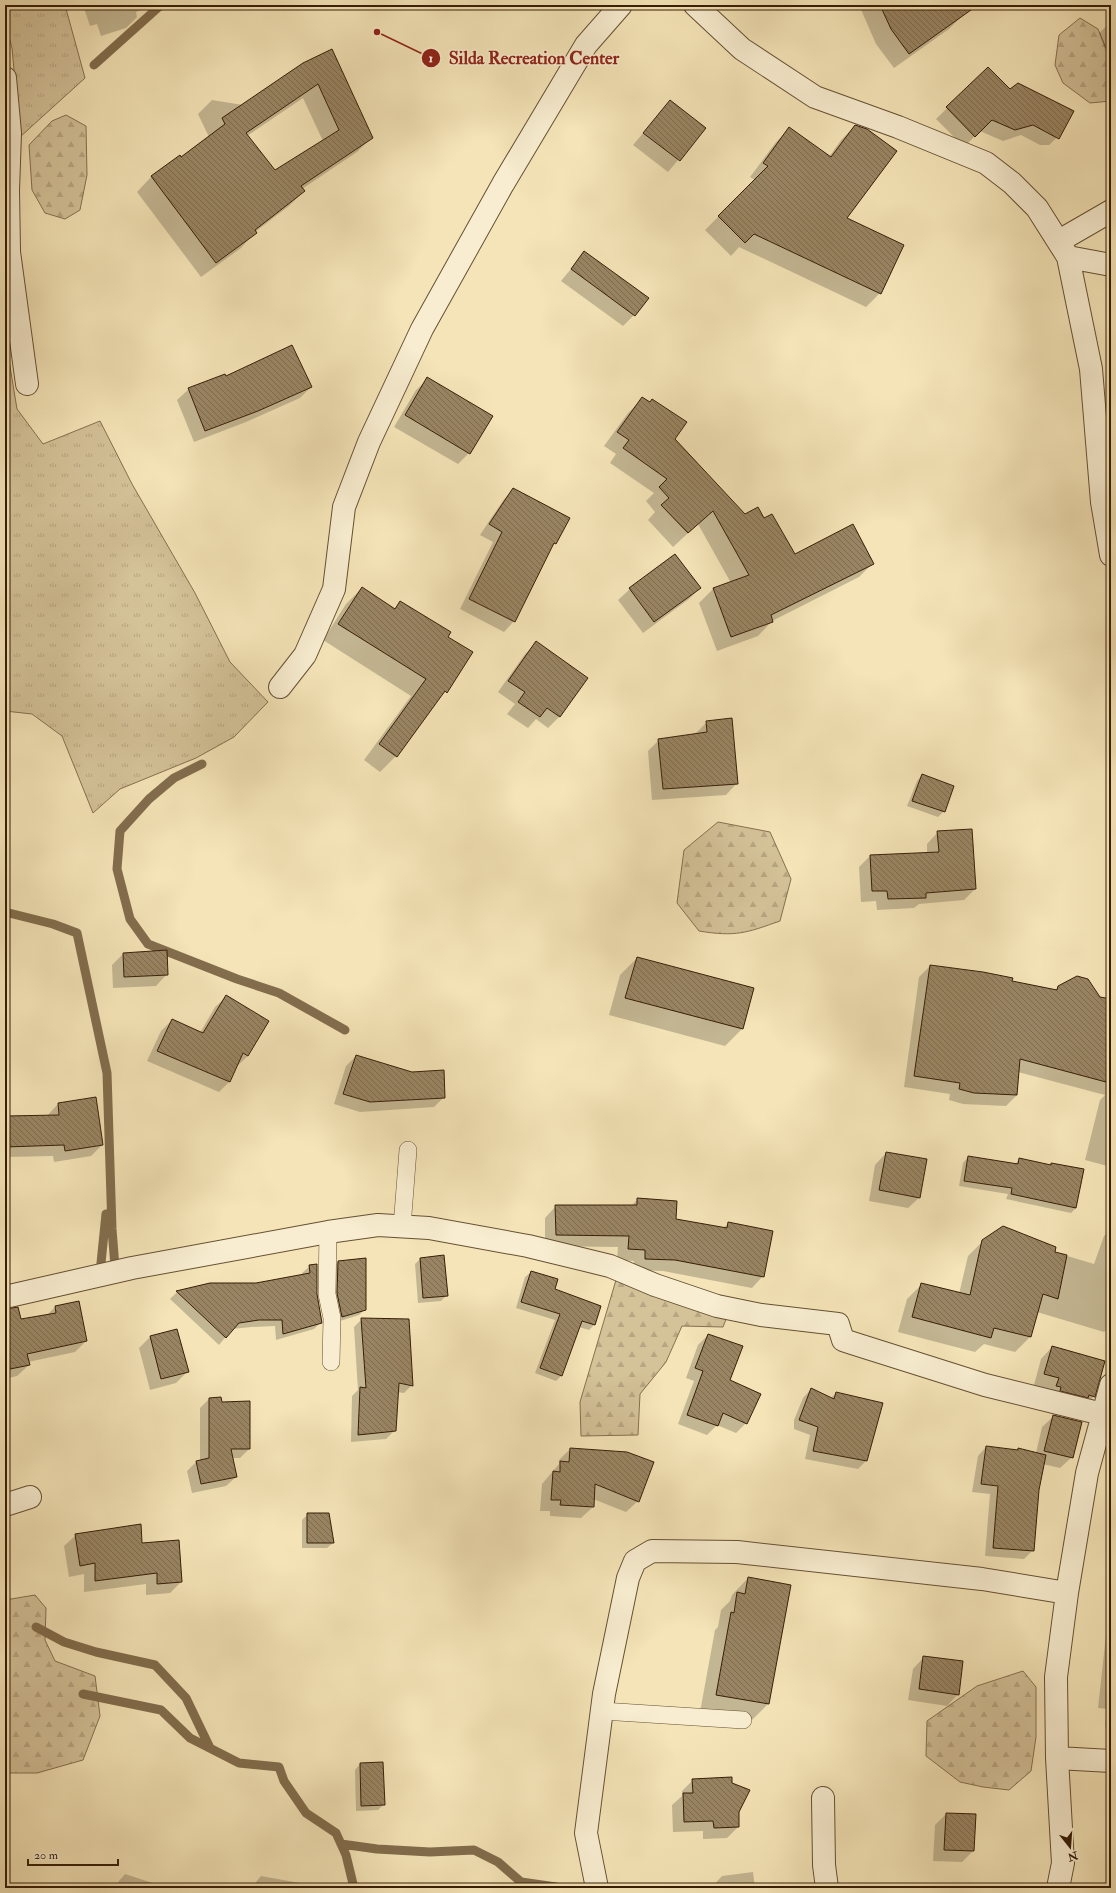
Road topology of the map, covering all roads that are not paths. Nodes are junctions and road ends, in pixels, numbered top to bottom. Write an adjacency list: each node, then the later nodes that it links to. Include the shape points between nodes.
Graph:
1 (621, 5): 9 (street, via 586,45 503,184 422,329 369,442 344,507 334,589 305,654)
2 (695, 5): 5 (street, via 742,49 815,98 898,127 986,163 1012,183 1037,208)
3 (5, 78): 7 (street, via 10,134 9,252)
4 (1111, 211): 5 (street)
5 (1063, 249): 6 (street); 8 (street, via 1091,369 1102,502)
6 (1111, 265)
7 (27, 384)
8 (1111, 555)
9 (280, 687)
10 (408, 1150): 11 (lane)
11 (402, 1226): 12 (street); 16 (street, via 429,1228 522,1245 610,1266 656,1285 725,1307 761,1315 838,1324 843,1340 985,1385)
12 (328, 1232): 13 (street, via 132,1268); 14 (lane, via 327,1294 332,1318)
13 (5, 1297)
14 (331, 1362)
15 (1111, 1385): 16 (street)
16 (1102, 1414): 19 (street, via 1087,1473)
17 (30, 1497): 18 (street)
18 (5, 1505)
19 (1067, 1593): 20 (street, via 982,1579 737,1552 652,1551 635,1562 628,1578); 22 (street, via 1056,1677)
20 (602, 1711): 21 (lane); 25 (street, via 586,1833)
21 (743, 1720)
22 (1057, 1758): 23 (street); 27 (street, via 1062,1846)
23 (1111, 1762)
24 (823, 1798): 26 (street)
25 (597, 1888)
26 (827, 1888)
27 (1058, 1888)

